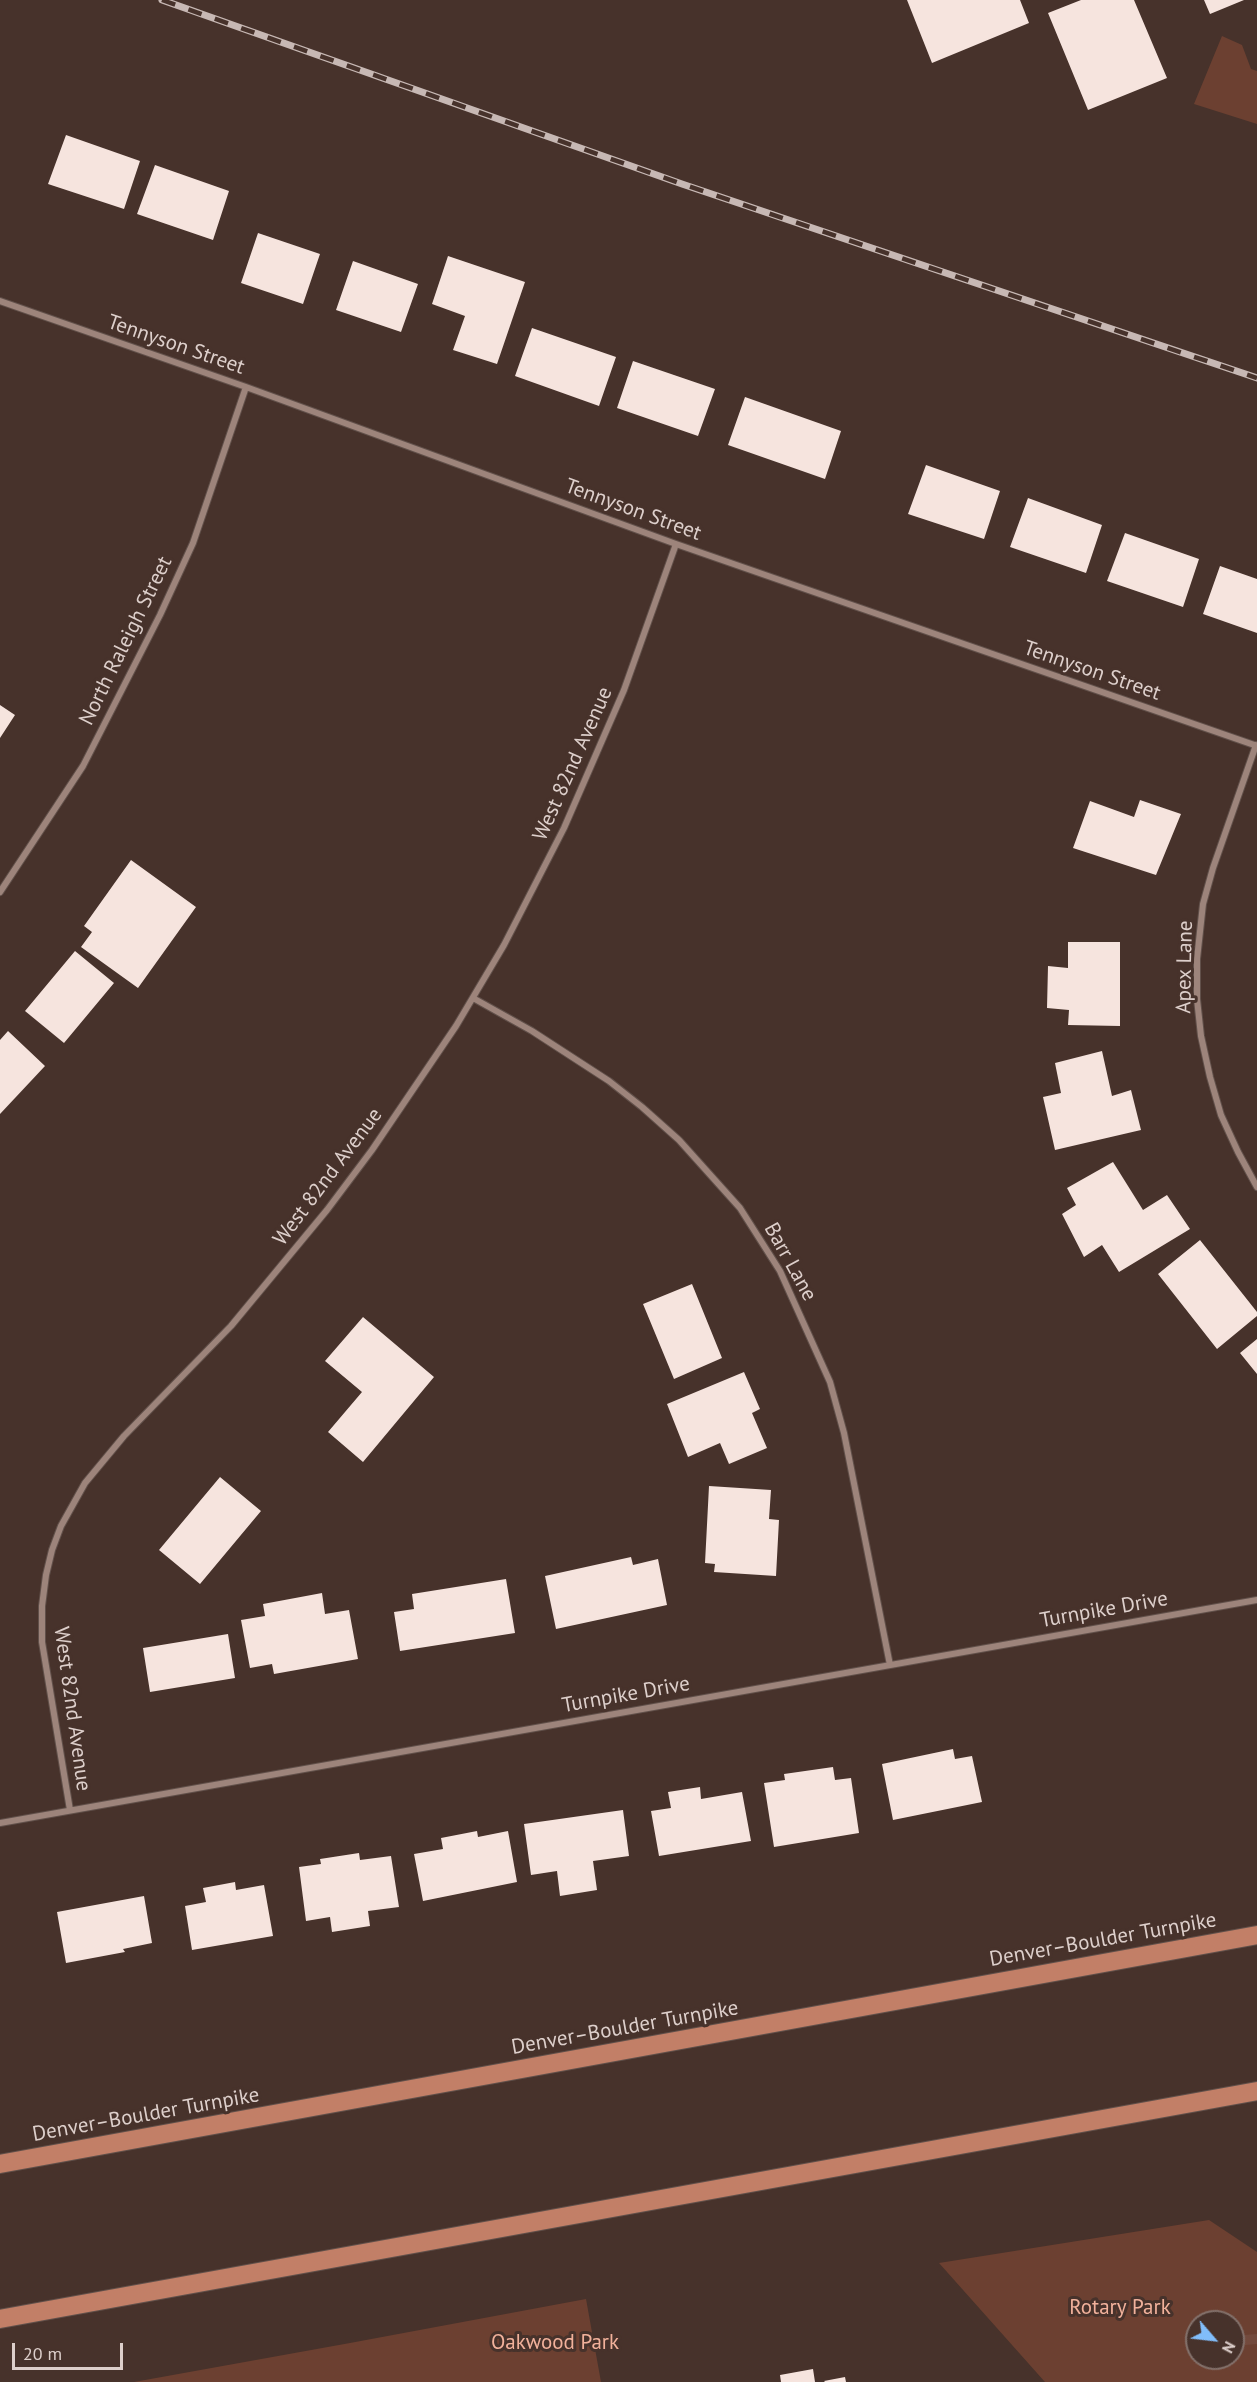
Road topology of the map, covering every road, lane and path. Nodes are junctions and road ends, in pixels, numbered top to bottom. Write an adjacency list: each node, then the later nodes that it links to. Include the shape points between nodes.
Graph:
1 (0, 301): 2 (street, Tennyson Street)
2 (246, 387): 3 (street, Tennyson Street); 5 (street, North Raleigh Street, via 193,543 160,615 83,766)
3 (676, 544): 4 (street, Tennyson Street); 6 (street, West 82nd Avenue, via 624,690 564,828)
4 (1256, 746): 7 (street, Apex Lane, via 1203,904 1197,979 1201,1036 1210,1077 1221,1115)
5 (0, 892)
6 (473, 998): 9 (street, Barr Lane, via 552,1043 650,1113 740,1208 780,1271 830,1382 844,1433); 10 (street, West 82nd Avenue, via 372,1150 327,1210 231,1326 124,1436 85,1484 61,1526 46,1575 42,1642)
7 (1257, 1187)
8 (1257, 1600): 9 (street, Turnpike Drive)
9 (890, 1665): 10 (street, Turnpike Drive)
10 (70, 1810): 11 (street, Turnpike Drive)
11 (0, 1822)
12 (1257, 1935): 14 (highway, Denver–Boulder Turnpike)
13 (1257, 2091): 15 (highway)
14 (0, 2164)
15 (0, 2319)

